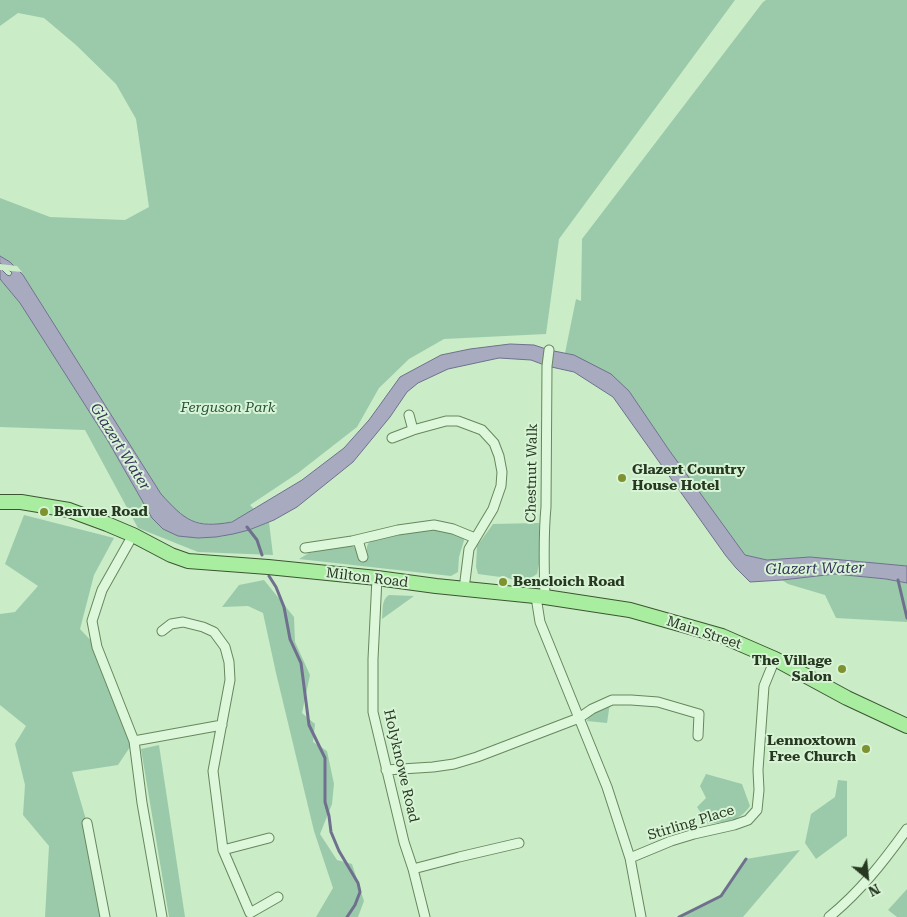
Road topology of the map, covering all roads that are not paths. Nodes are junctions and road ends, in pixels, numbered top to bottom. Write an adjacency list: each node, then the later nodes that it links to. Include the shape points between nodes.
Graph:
1 (549, 350): 13 (street, Chestnut Walk)
2 (409, 415): 3 (street)
3 (413, 430): 4 (street); 7 (street, via 458,421 482,430 494,443 502,472 501,486 493,510)
4 (392, 438)
5 (0, 502): 6 (main road, Milton Road, via 69,510)
6 (133, 535): 11 (main road, Milton Road, via 188,561); 20 (street, via 102,590 92,621 97,648)
7 (475, 538): 8 (street, via 434,525); 12 (street, via 469,549)
8 (358, 540): 9 (street); 10 (street)
9 (304, 548)
10 (363, 557)
11 (377, 578): 12 (main road, Milton Road); 21 (street, Holyknowe Road, via 373,712)
12 (464, 589): 13 (main road, Milton Road)
13 (541, 597): 15 (main road, Main Street, via 630,610 722,636); 16 (street, via 540,622)
14 (162, 630): 17 (street, via 183,622 203,627 214,632 225,647 230,680)
15 (775, 659): 18 (main road, Main Street); 27 (street, Stirling Place, via 764,686 757,810 748,820 671,841)
16 (579, 718): 19 (street, via 612,700 658,702 699,714); 21 (street, via 454,764); 27 (street)
17 (222, 725): 20 (street); 26 (street, via 214,771)
18 (907, 726)
19 (698, 736)
20 (134, 741): 31 (street)
21 (386, 770): 28 (street, Holyknowe Road)
22 (86, 823): 30 (street)
23 (907, 829): 34 (street, via 871,875)
24 (269, 838): 26 (street)
25 (519, 843): 28 (street)
26 (223, 850): 29 (street, via 250,913)
27 (630, 858): 33 (street)
28 (413, 869): 32 (street, Holyknowe Road)
29 (278, 897)
30 (105, 917)
31 (162, 917)
32 (425, 917)
33 (641, 917)
34 (829, 917)

